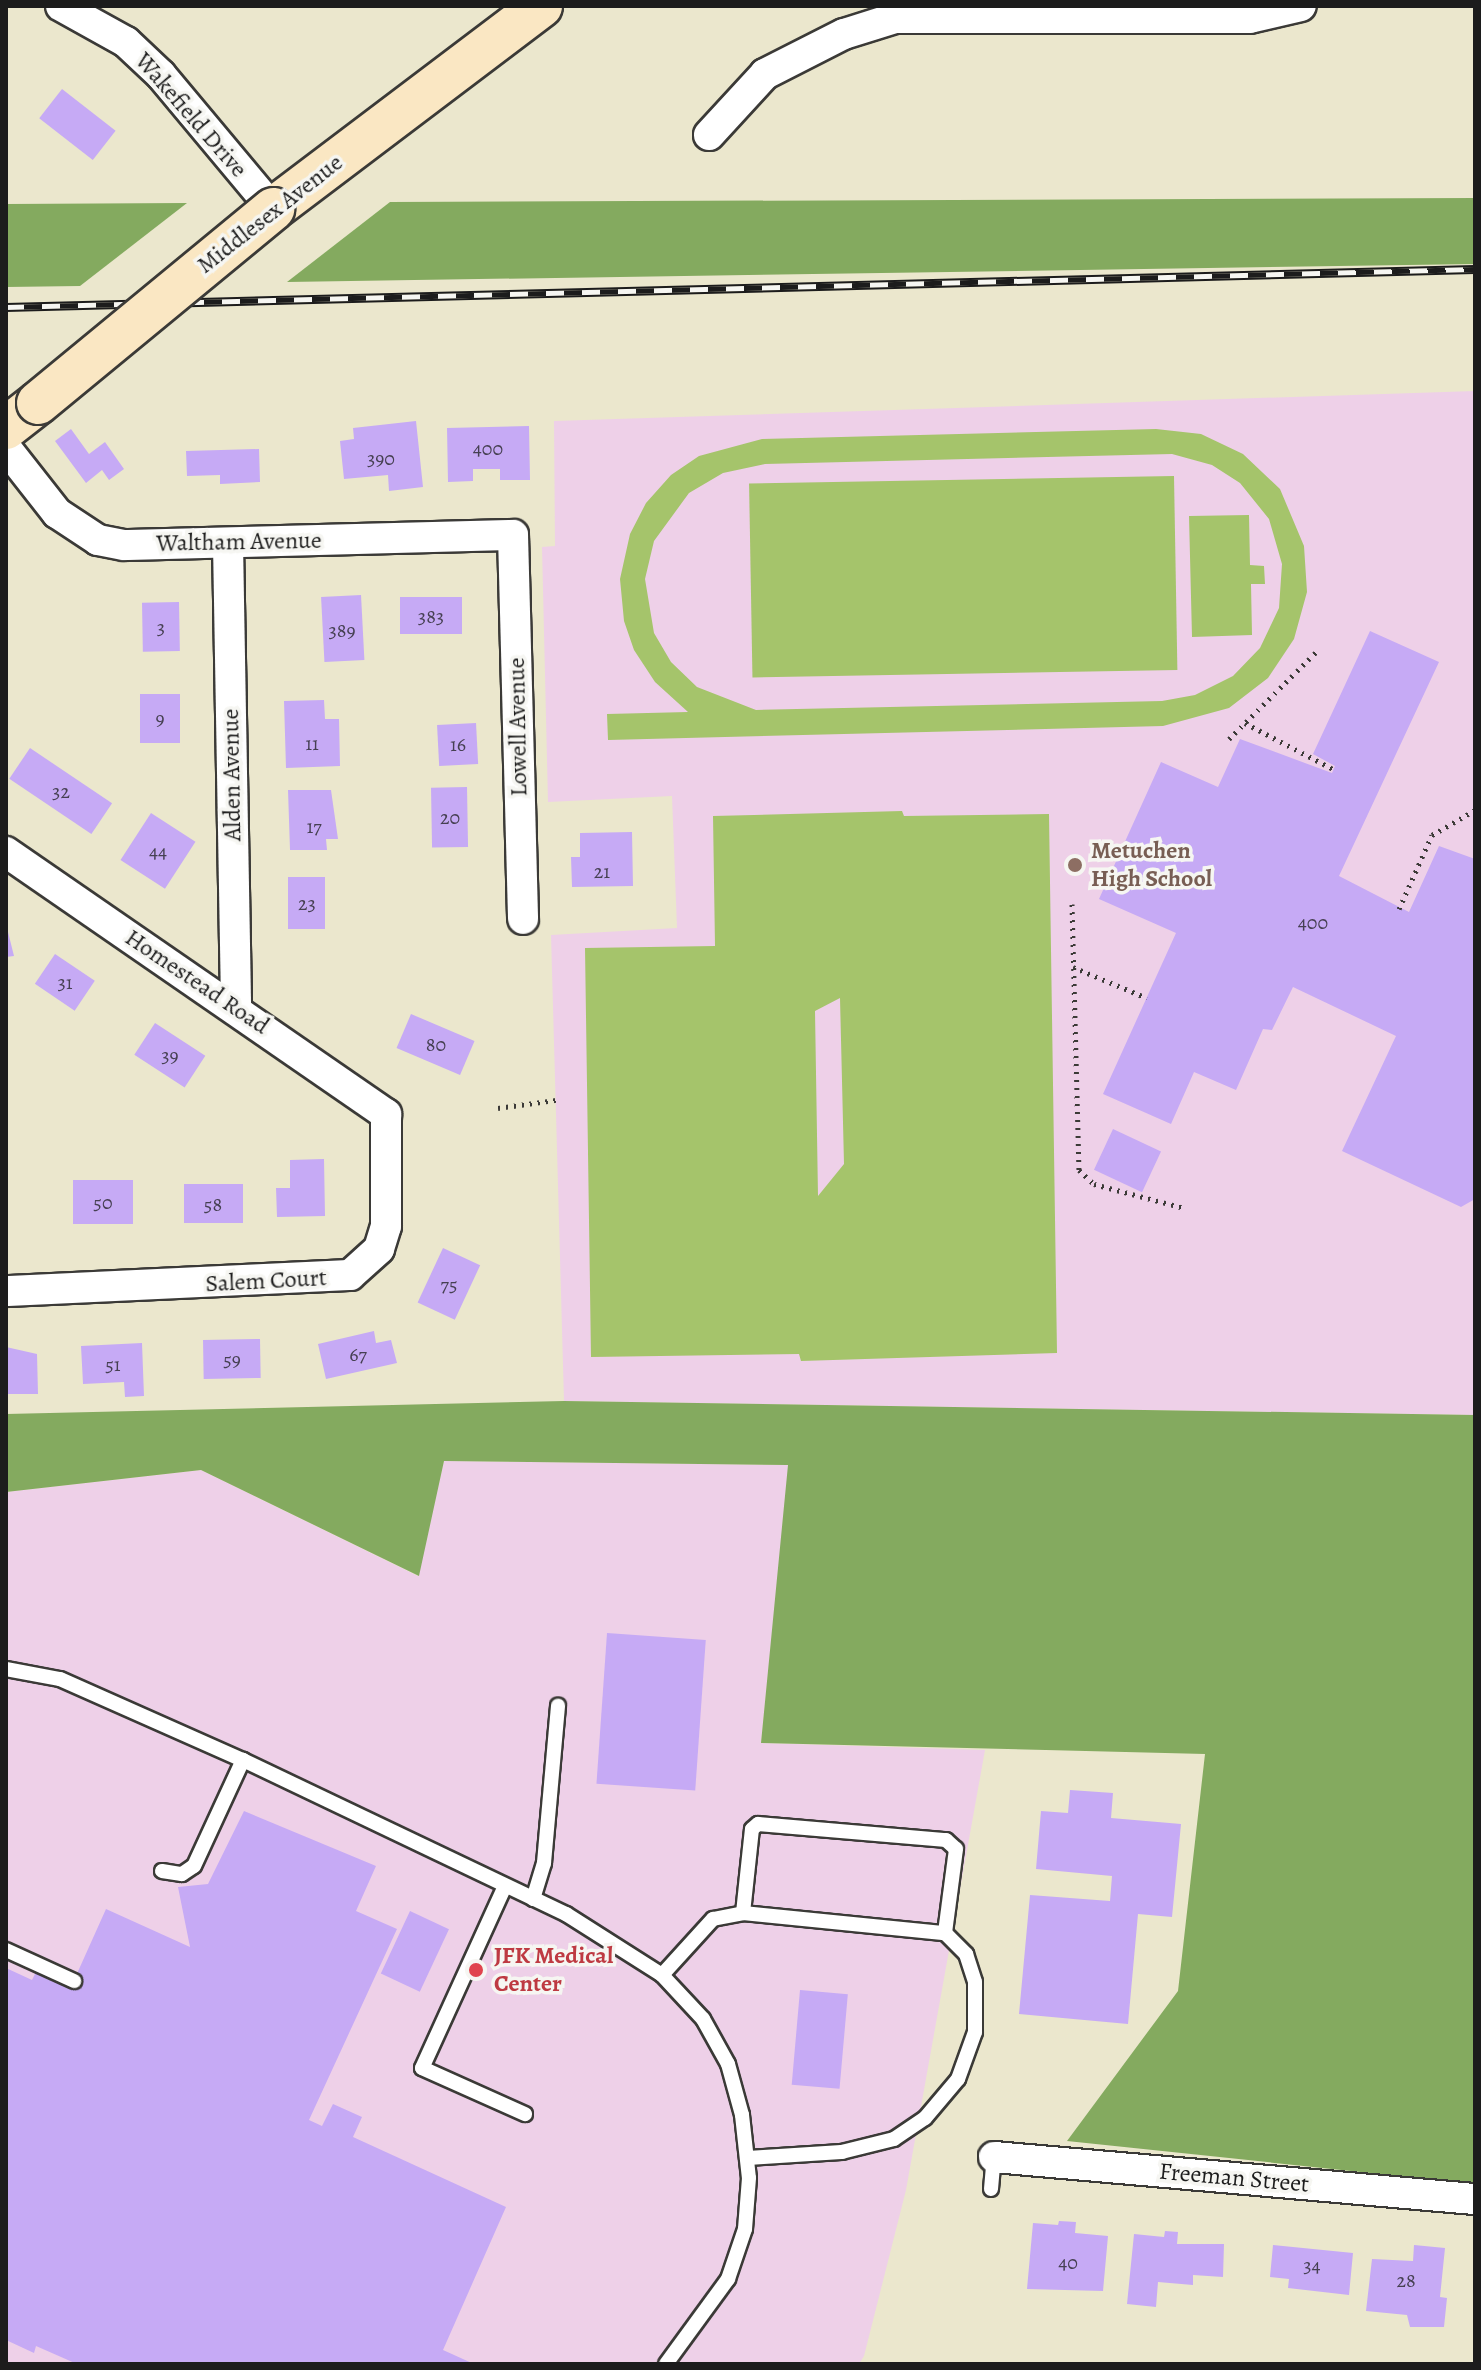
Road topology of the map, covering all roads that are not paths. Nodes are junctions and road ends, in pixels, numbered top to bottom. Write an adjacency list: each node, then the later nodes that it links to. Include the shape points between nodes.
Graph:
1 (61, 6): 6 (street, Wakefield Drive, via 135,50)
2 (541, 6): 6 (main road, Middlesex Avenue)
3 (1301, 6): 4 (street, via 1250,18)
4 (1021, 12): 5 (street, via 895,18 844,34 765,74)
5 (709, 135)
6 (273, 209): 7 (main road, Middlesex Avenue, bridge)
7 (6, 428)
8 (6, 448): 10 (street, Waltham Avenue, via 57,513 98,540)
9 (513, 535): 10 (street, Waltham Avenue); 12 (street, Lowell Avenue)
10 (228, 543): 13 (street, Alden Avenue)
11 (6, 852): 13 (street, Homestead Road)
12 (523, 919)
13 (236, 1007): 14 (street, Homestead Road)
14 (386, 1114): 15 (street, Salem Court, via 386,1226 379,1249 350,1275)
15 (6, 1291)
16 (6, 1669): 18 (lane, via 60,1679)
17 (558, 1706): 21 (lane, via 544,1863)
18 (243, 1760): 19 (lane, via 194,1866 182,1874); 20 (lane)
19 (162, 1871)
20 (505, 1886): 21 (lane); 27 (lane, via 422,2068)
21 (533, 1899): 25 (lane)
22 (743, 1913): 23 (lane); 23 (lane, via 752,1829 758,1824 946,1840 956,1849); 25 (lane, via 713,1919)
23 (945, 1933): 29 (lane, via 966,1954 975,1982 975,2032 958,2079 925,2118 894,2139 842,2152)
24 (6, 1950): 26 (lane)
25 (662, 1975): 29 (lane, via 703,2019 728,2064)
26 (74, 1981)
27 (525, 2114)
28 (994, 2157): 30 (lane); 31 (street, Freeman Street)
29 (747, 2158): 32 (lane, via 745,2229 728,2279)
30 (991, 2189)
31 (1475, 2199)
32 (666, 2364)

